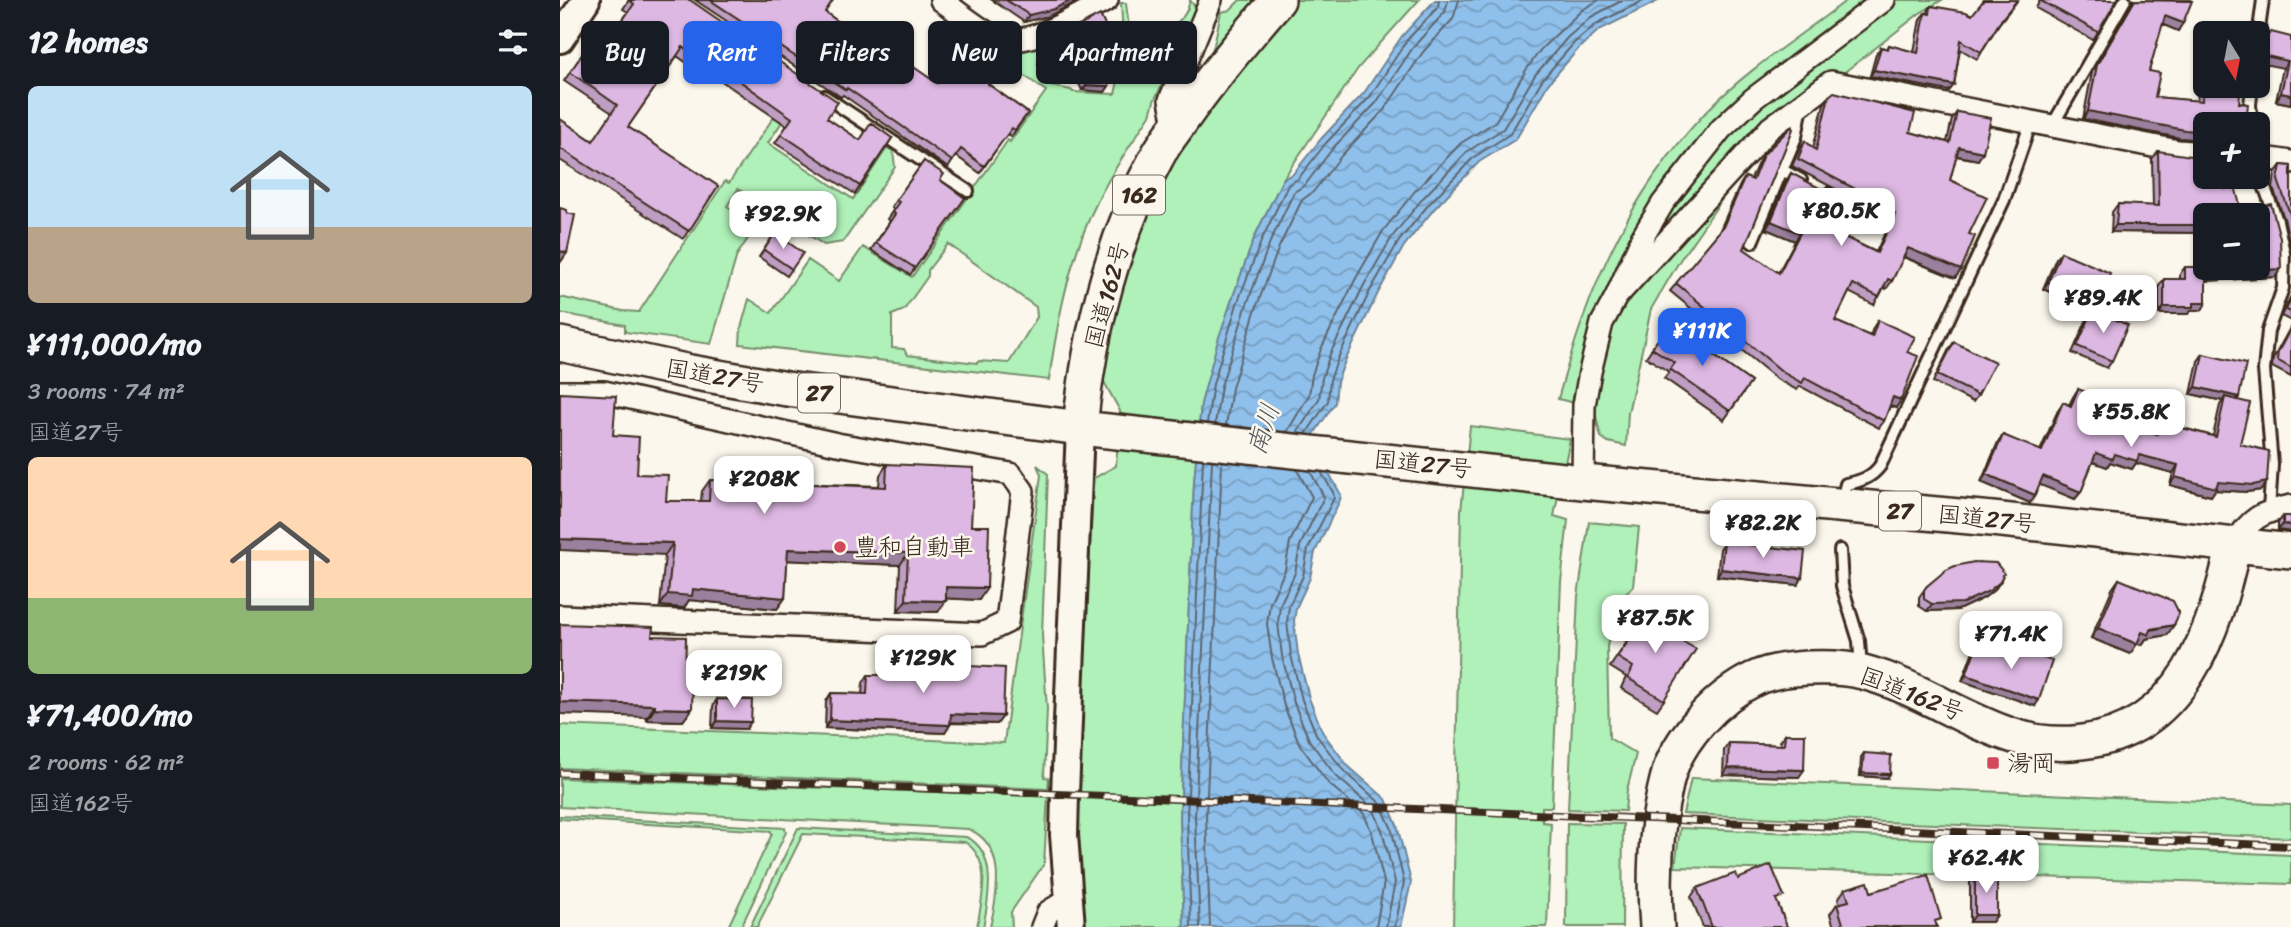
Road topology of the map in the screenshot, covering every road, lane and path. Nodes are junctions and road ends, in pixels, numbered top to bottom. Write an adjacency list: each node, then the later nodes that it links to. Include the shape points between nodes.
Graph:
1 (586, 0): 10 (street)
2 (941, 0): 3 (street, via 999,39 1022,40)
3 (1107, 0)
4 (1212, 0): 15 (street, via 1170,100)
5 (1278, 0): 15 (highway, 国道162号 / 162)
6 (1884, 0): 26 (street, via 1753,99 1721,129 1663,203)
7 (2125, 0): 14 (lane)
8 (2263, 1): 9 (lane)
9 (2260, 21)
10 (560, 39)
11 (811, 87): 23 (lane)
12 (1803, 103): 13 (street, via 1831,82); 19 (lane); 26 (street, via 1770,128)
13 (2031, 122): 14 (street); 31 (lane, via 2004,200 1880,466 1874,474)
14 (2052, 126): 16 (street)
15 (1176, 129): 29 (highway, 国道162号 / 162, via 1157,155 1140,192 1109,275)
16 (2193, 152)
17 (2270, 159): 18 (street)
18 (2291, 162)
19 (1782, 170): 20 (lane); 25 (lane)
20 (1807, 183)
21 (2265, 189): 33 (lane, via 2284,253 2283,288 2269,331 2264,370 2272,465)
22 (1819, 190): 24 (lane)
23 (968, 191)
24 (1856, 209)
25 (1752, 242)
26 (1616, 297): 30 (street, via 1602,323 1590,372)
27 (560, 344): 29 (highway, 国道27号 / 27, via 787,389)
28 (560, 392): 37 (street, via 604,392 838,444 1011,474 1023,491 1007,622 982,634)
29 (1080, 428): 30 (highway, 国道27号 / 27); 39 (street, via 1064,835)
30 (1574, 481): 34 (highway, 国道27号 / 27)
31 (1845, 488)
32 (2291, 506): 33 (street)
33 (2269, 510): 34 (street, via 2255,518)
34 (2234, 544): 36 (highway, 国道27号 / 27); 38 (highway, 国道162号, via 2211,626 2183,681 2153,714 2116,735 2075,743 2012,736)
35 (1840, 550): 38 (lane, via 1842,586 1858,641)
36 (2291, 551)
37 (560, 616)
38 (1861, 671): 42 (highway, 国道162号, via 1801,669 1756,677 1724,697 1697,725 1667,778 1656,846)
39 (1069, 899): 40 (street, via 1048,912); 41 (street)
40 (1042, 927)
41 (1071, 927)
42 (1657, 927)

